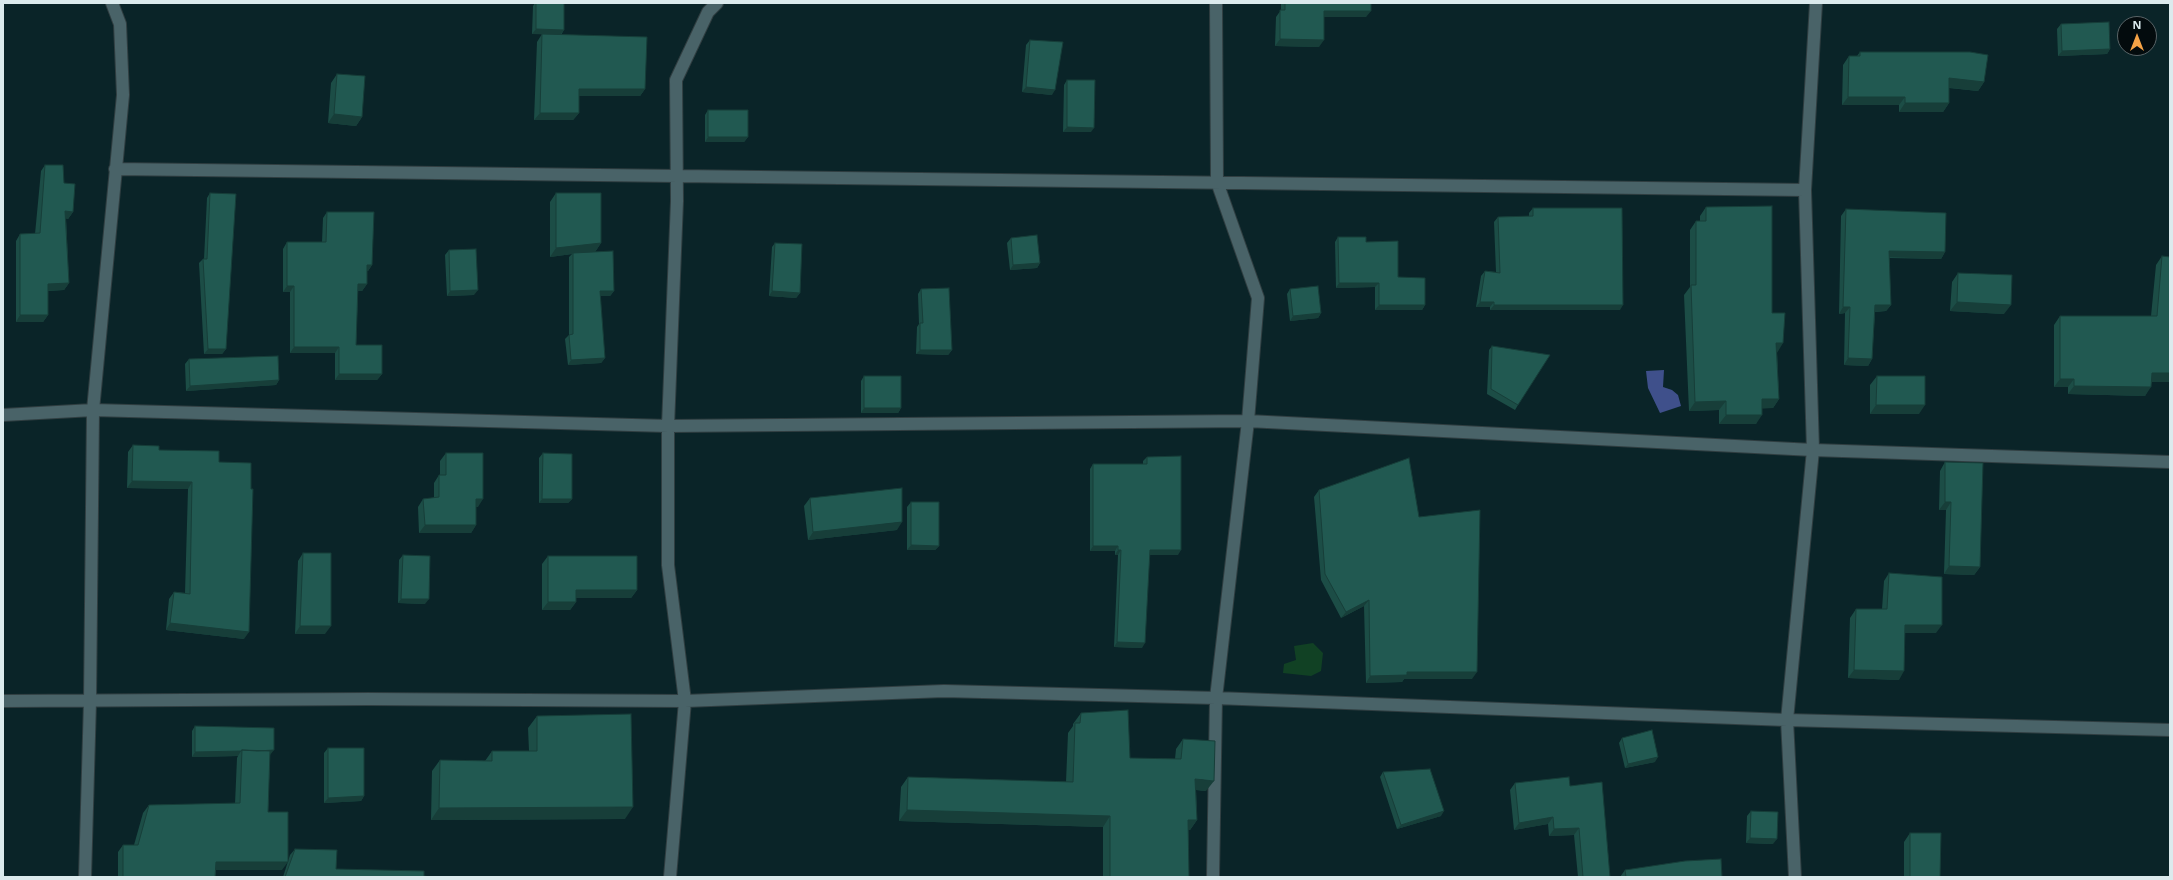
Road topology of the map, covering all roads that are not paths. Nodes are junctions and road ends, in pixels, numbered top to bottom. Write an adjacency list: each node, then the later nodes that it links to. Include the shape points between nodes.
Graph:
1 (112, 3): 5 (street, via 120,24 124,95)
2 (717, 3): 6 (street, via 708,12 676,80)
3 (1216, 3): 7 (street)
4 (1816, 3): 8 (street)
5 (115, 169): 6 (street); 9 (street)
6 (677, 175): 7 (street); 12 (street)
7 (1217, 182): 8 (street); 11 (street, via 1258,298)
8 (1804, 190): 13 (street)
9 (94, 410): 10 (street); 12 (street); 17 (street)
10 (3, 415)
11 (1248, 420): 12 (street); 13 (street); 15 (street)
12 (668, 426): 18 (street, via 668,565)
13 (1813, 450): 14 (street); 19 (street)
14 (2170, 462)
15 (1216, 698): 18 (street, via 944,691); 19 (street); 23 (street)
16 (3, 701): 17 (street)
17 (90, 701): 18 (street); 21 (street)
18 (685, 701): 22 (street)
19 (1787, 720): 20 (street); 24 (street)
20 (2170, 730)
21 (85, 877)
22 (670, 877)
23 (1213, 877)
24 (1795, 877)

